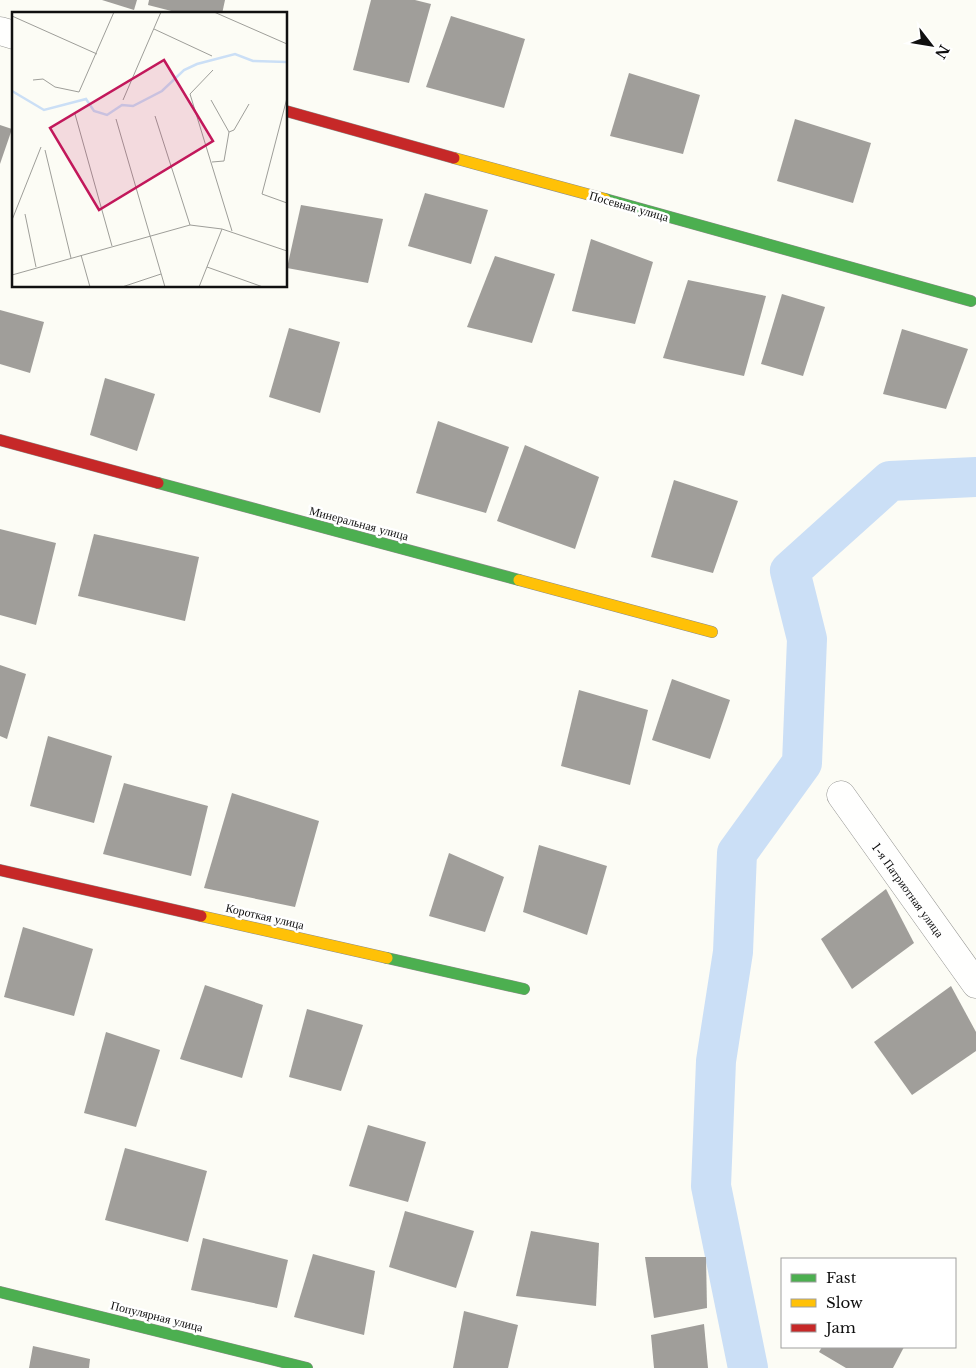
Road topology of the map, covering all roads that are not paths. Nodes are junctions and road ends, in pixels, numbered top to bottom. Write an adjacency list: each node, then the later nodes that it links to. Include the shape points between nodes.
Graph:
1 (288, 111): 2 (street, Посевная улица)
2 (971, 301)
3 (0, 440): 4 (street, Минеральная улица)
4 (712, 632)
5 (841, 795): 7 (street, 1-я Патриотная улица)
6 (0, 870): 8 (street, Короткая улица)
7 (976, 984)
8 (524, 989)
9 (0, 1292): 10 (street, Популярная улица)
10 (307, 1368)

